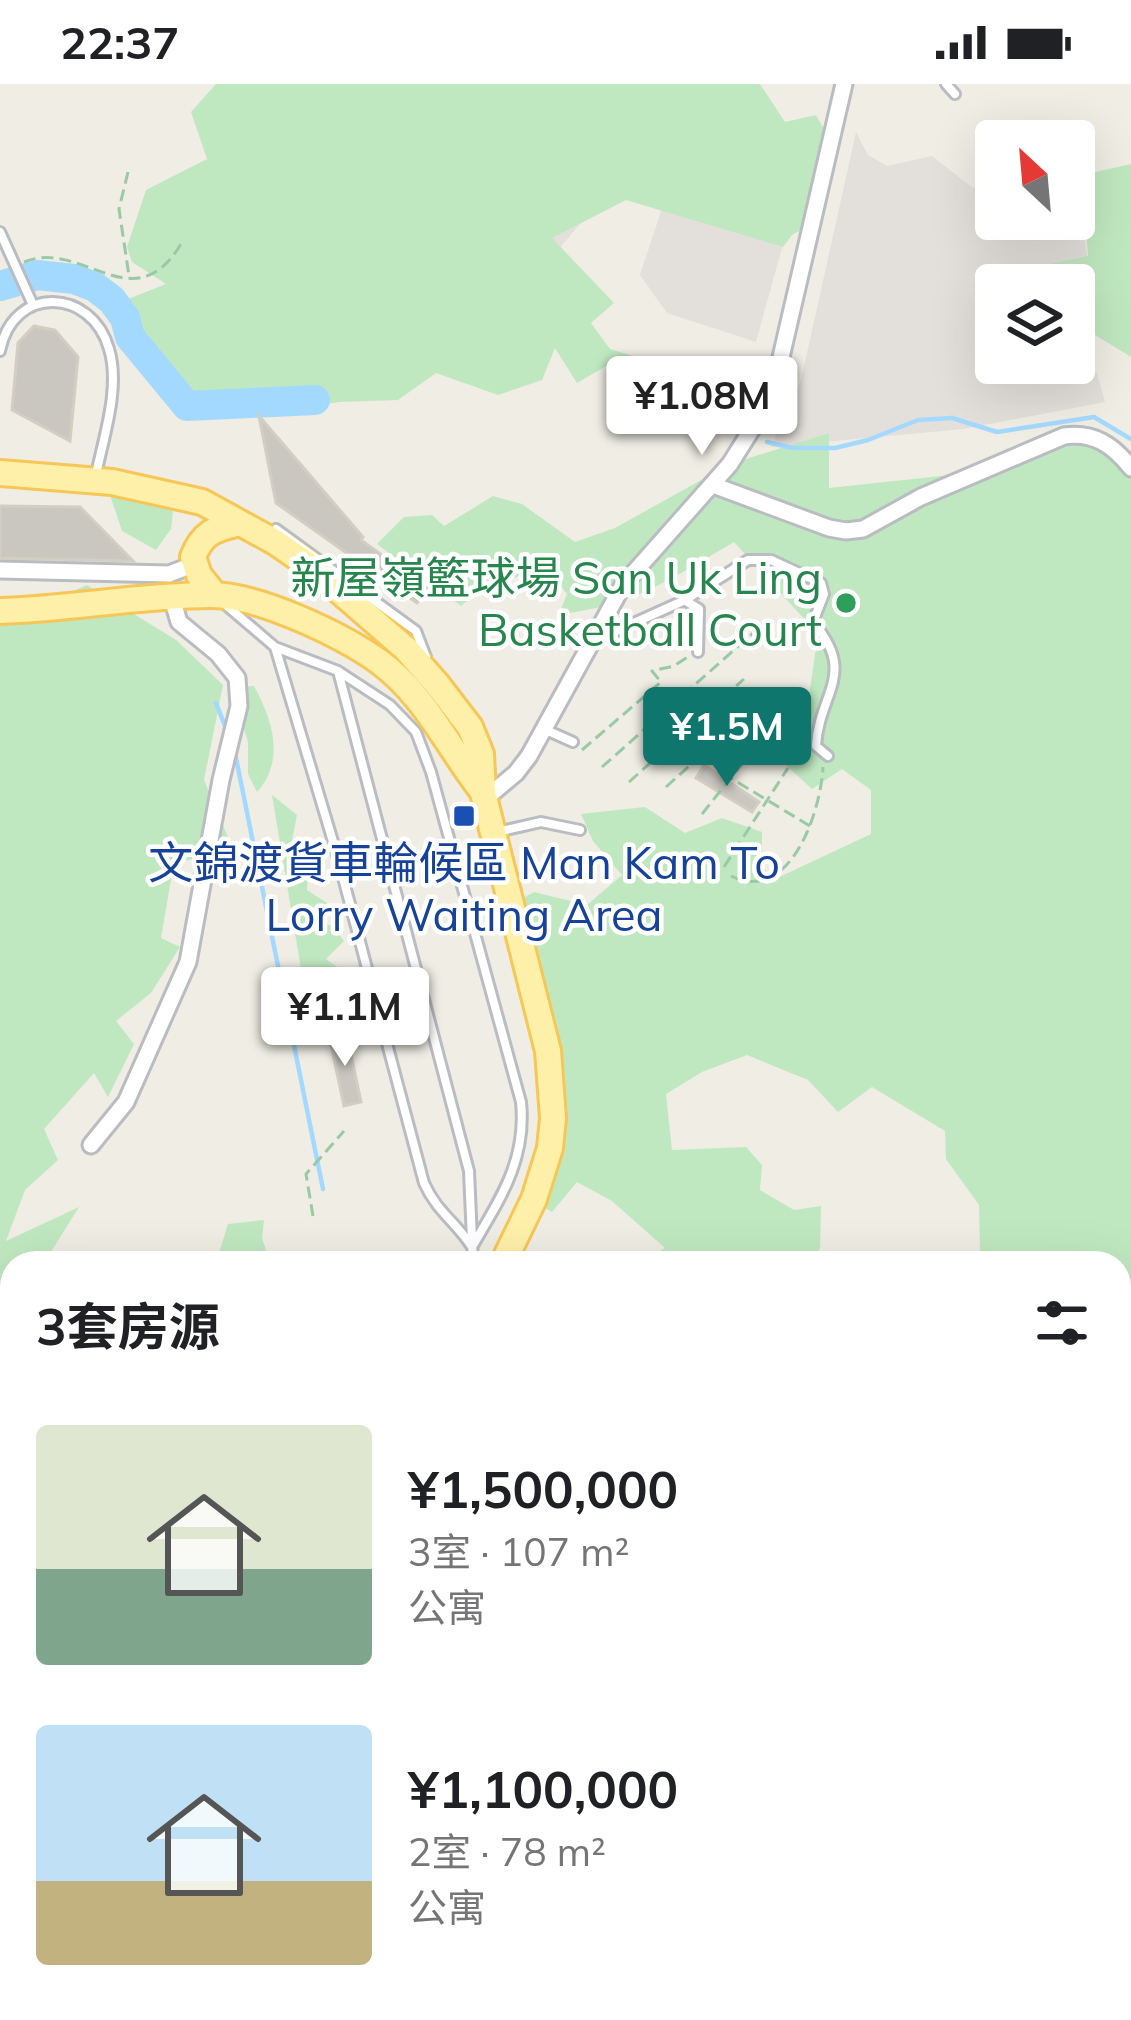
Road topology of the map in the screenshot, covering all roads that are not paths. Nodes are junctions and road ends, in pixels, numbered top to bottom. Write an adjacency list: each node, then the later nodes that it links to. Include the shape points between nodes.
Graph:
1 (844, 84): 10 (street, via 779,366 760,416)
2 (946, 84): 3 (lane)
3 (955, 94)
4 (0, 232): 5 (lane)
5 (33, 304): 6 (lane, via 11,322); 9 (lane, via 82,311 111,353 115,399)
6 (0, 351)
7 (1131, 468): 10 (street, via 1097,439 1064,436 875,525 846,531)
8 (0, 473): 9 (main road)
9 (95, 480): 11 (main road)
10 (712, 485): 19 (street, via 623,585)
11 (202, 502): 12 (main road); 23 (lane, via 290,535 350,579 416,631)
12 (236, 524): 13 (main road, via 199,541); 23 (main road, via 314,569)
13 (195, 564): 14 (street, via 169,574); 15 (main road)
14 (0, 570)
15 (215, 595): 16 (main road); 20 (lane); 27 (main road, via 322,630 381,663 436,722)
16 (181, 598): 18 (main road); 30 (street, via 174,605 179,622 237,678 239,706 188,962 126,1102)
17 (685, 600): 19 (lane); 21 (lane, via 699,609); 26 (lane, via 748,560 771,560 821,583 813,622 830,638 834,666 817,733)
18 (0, 611)
19 (590, 643): 24 (street)
20 (275, 647): 22 (lane); 31 (lane, via 424,1184)
21 (698, 652)
22 (338, 671): 31 (lane, via 469,1171); 31 (lane, via 416,732 521,1102 524,1135 506,1190)
23 (437, 684): 27 (main road, via 470,727)
24 (545, 730): 25 (lane); 27 (street, via 516,773)
25 (573, 742)
26 (826, 755)
27 (484, 796): 29 (main road)
28 (580, 830): 29 (lane, via 541,822)
29 (495, 833): 33 (main road, via 548,1051 553,1118 534,1199)
30 (91, 1145)
31 (472, 1247): 32 (lane)
32 (472, 1251)
33 (509, 1251)

